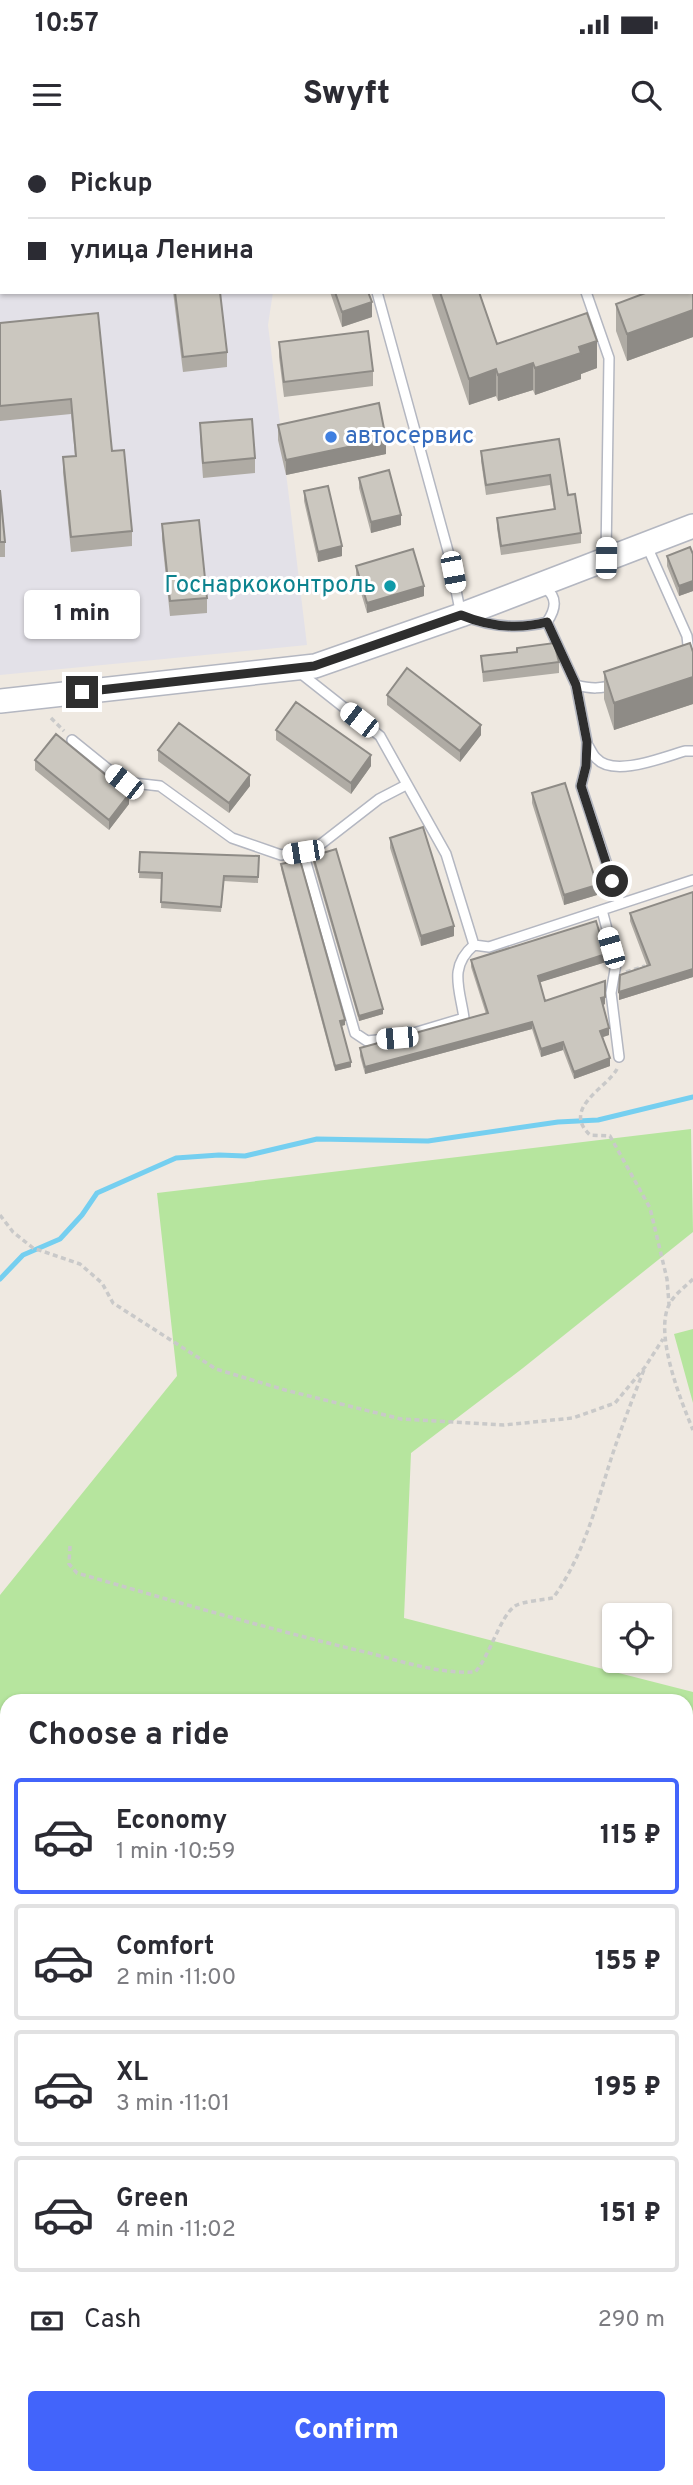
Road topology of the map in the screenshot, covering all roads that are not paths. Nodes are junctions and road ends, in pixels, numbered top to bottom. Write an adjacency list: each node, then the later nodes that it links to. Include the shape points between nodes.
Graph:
1 (378, 294): 7 (lane, via 449,551)
2 (587, 294): 5 (lane, via 609,358)
3 (693, 526): 4 (street)
4 (646, 544): 5 (street); 9 (lane, via 687,636 689,653)
5 (606, 558): 6 (street)
6 (539, 584): 7 (street); 8 (lane, via 554,598 555,610)
7 (461, 615): 8 (lane, via 506,627 527,628); 10 (street, via 314,666)
8 (547, 622): 12 (lane)
9 (683, 659)
10 (295, 668): 13 (street); 17 (lane, via 380,736)
11 (628, 680): 12 (lane, via 604,688)
12 (576, 685): 15 (lane)
13 (0, 701)
14 (72, 740): 18 (lane, via 124,782 160,786 232,838 281,855)
15 (587, 742): 16 (lane, via 596,760 611,767); 20 (lane, via 581,786)
16 (693, 751)
17 (407, 785): 18 (lane, via 379,799 312,851); 22 (lane, via 446,854)
18 (303, 852): 22 (lane, via 355,1032 367,1041 397,1038 464,1018 456,977 462,954)
19 (693, 880): 20 (lane)
20 (620, 904): 21 (lane)
21 (602, 910): 22 (lane, via 489,947); 23 (lane, via 615,964 611,993)
22 (474, 944)
23 (619, 1057)

